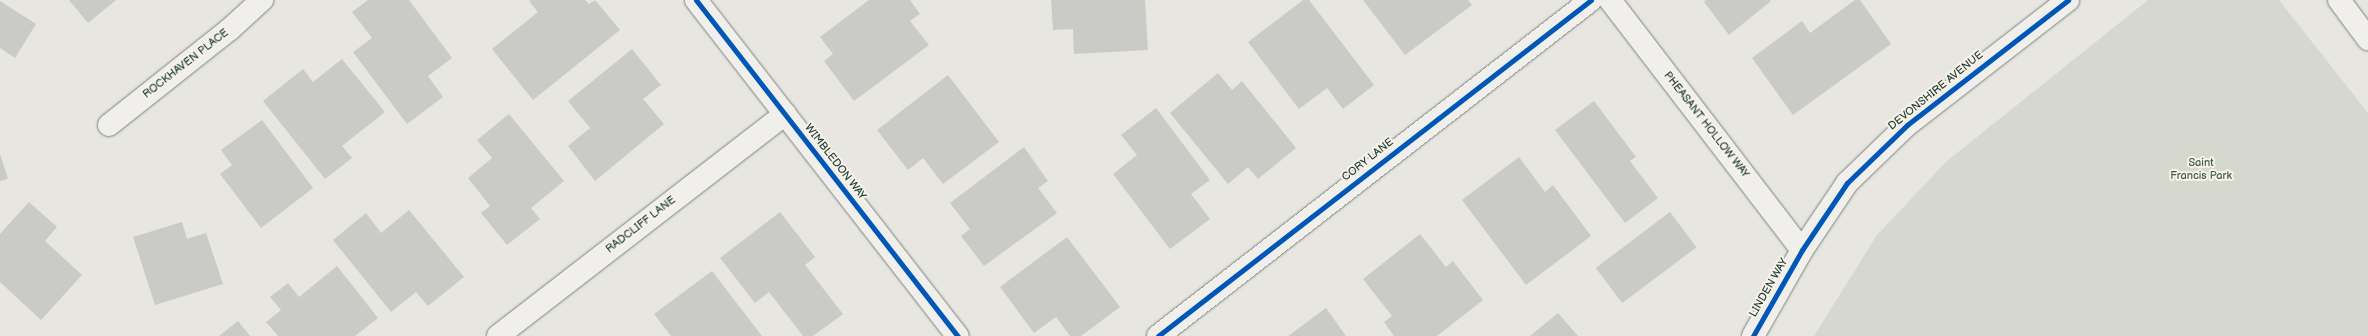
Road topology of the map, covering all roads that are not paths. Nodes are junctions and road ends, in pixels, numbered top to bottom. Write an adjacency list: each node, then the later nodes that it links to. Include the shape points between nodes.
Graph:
1 (262, 0): 9 (street, ROCKHAVEN PLACE, via 229,30)
2 (696, 0): 8 (street, WIMBLEDON WAY)
3 (1591, 0): 13 (street, CORY LANE)
4 (1610, 0): 10 (street, PHEASANT HOLLOW WAY)
5 (2068, 0): 10 (street, DEVONSHIRE AVENUE, via 1907,125 1847,183)
6 (2338, 0): 7 (street)
7 (2368, 39)
8 (785, 114): 11 (street, RADCLIFF LANE); 12 (street, WIMBLEDON WAY)
9 (109, 125)
10 (1802, 250): 14 (street, LINDEN WAY)
11 (498, 336)
12 (958, 336)
13 (1158, 336)
14 (1753, 336)

